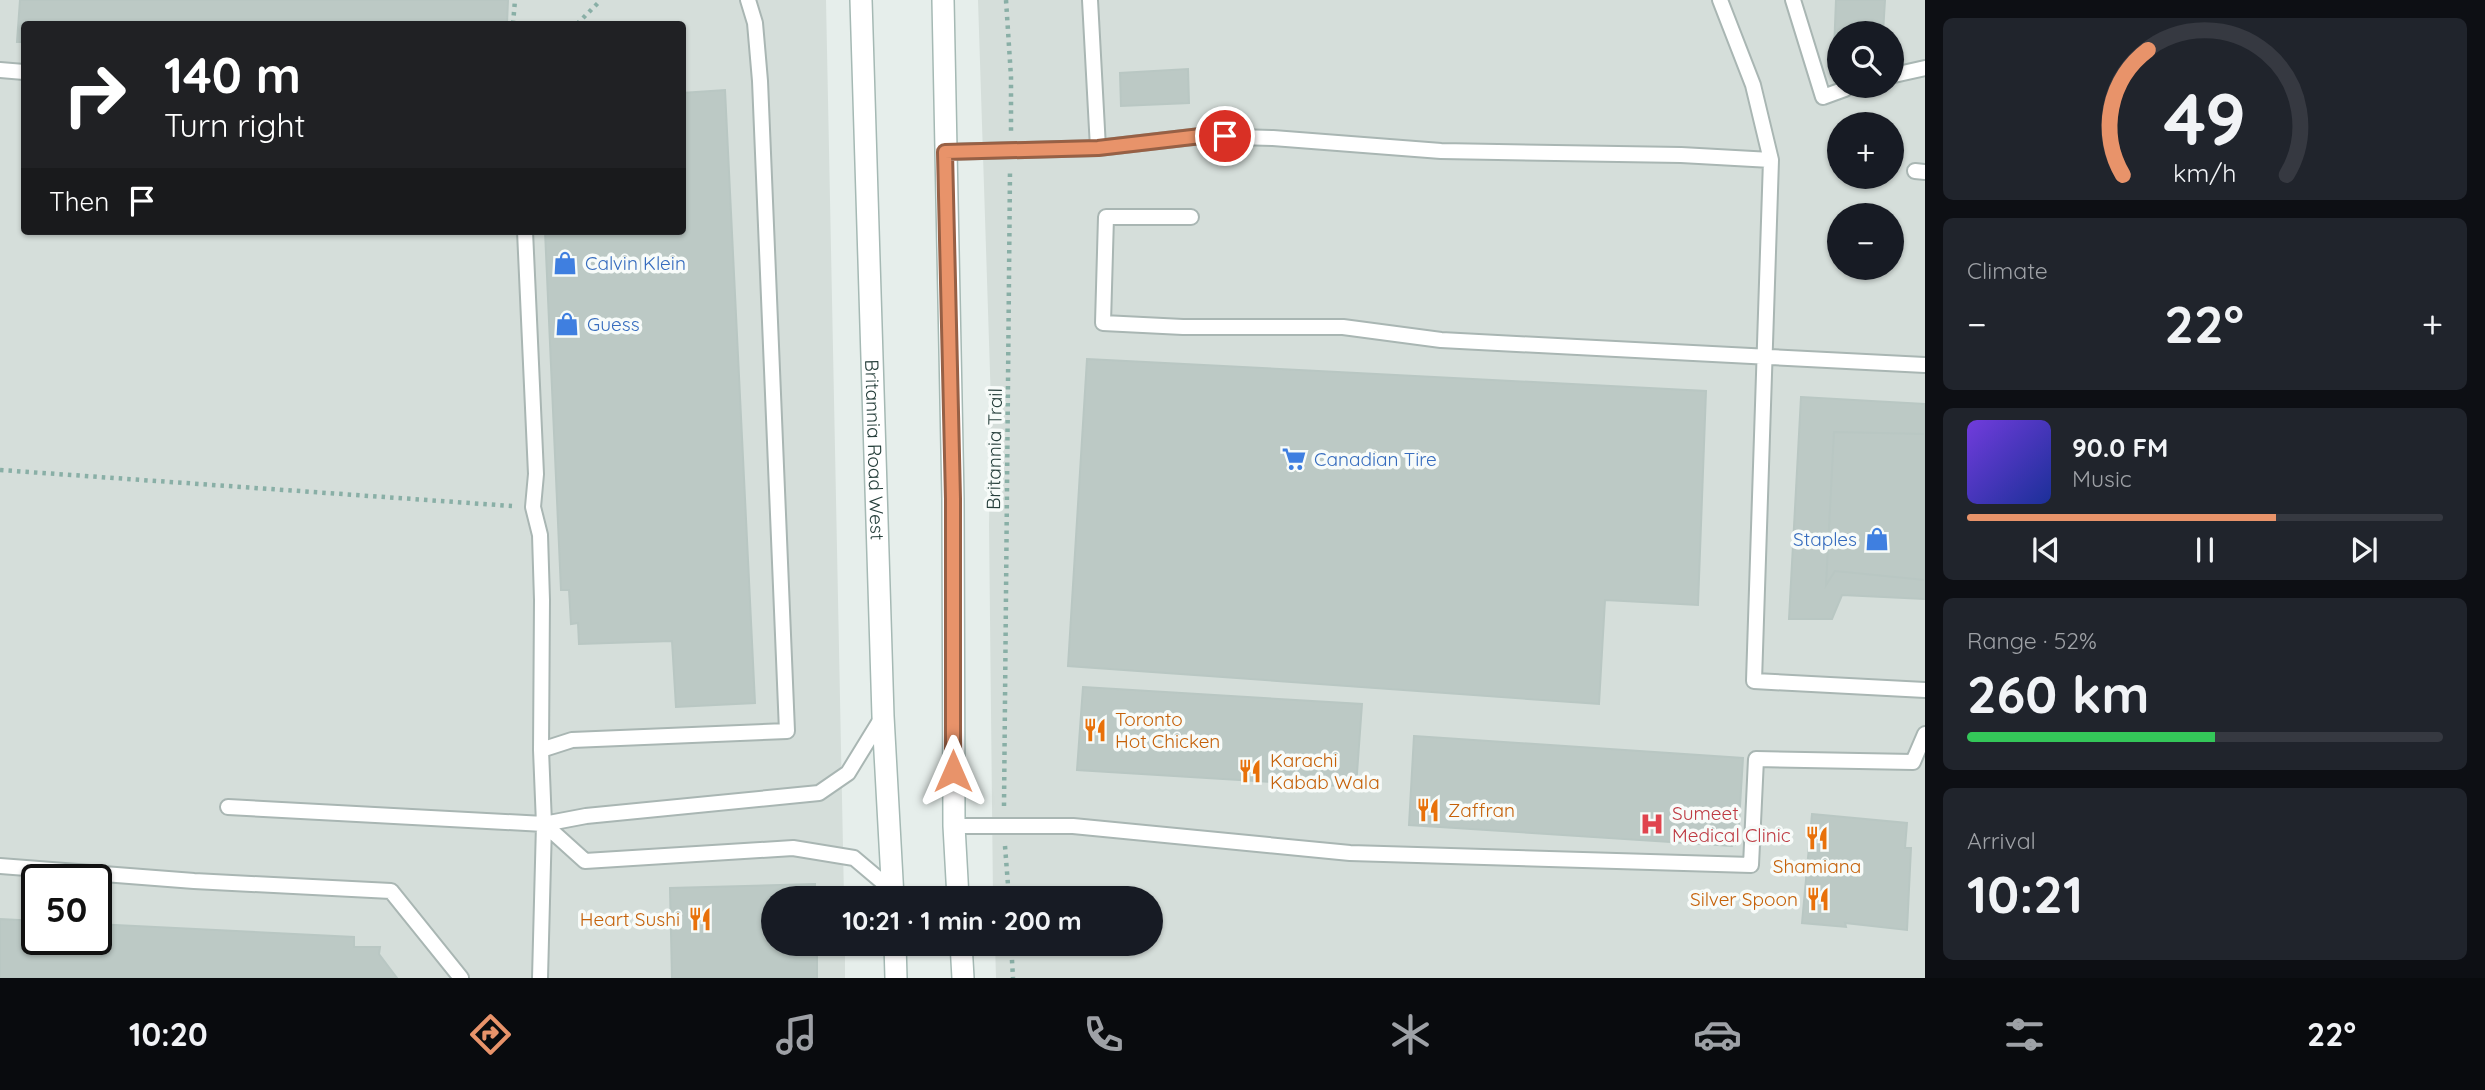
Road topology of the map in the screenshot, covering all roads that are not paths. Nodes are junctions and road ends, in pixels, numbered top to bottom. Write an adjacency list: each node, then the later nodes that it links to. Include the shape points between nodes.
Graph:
1 (748, 0): 22 (lane, via 755,23 760,81 787,732 572,740)
2 (861, 0): 20 (main road, Britannia Road West)
3 (943, 0): 13 (main road)
4 (1090, 0): 12 (lane)
5 (1720, 0): 14 (lane, via 1753,85)
6 (1793, 0): 11 (lane, via 1823,97)
7 (1925, 68): 10 (lane)
8 (0, 70): 9 (lane)
9 (21, 72)
10 (1904, 73)
11 (1827, 95)
12 (1098, 148): 13 (lane); 14 (lane, via 1201,136 1441,151)
13 (945, 152): 25 (main road)
14 (1771, 160): 17 (lane)
15 (1191, 217): 17 (lane, via 1106,217 1103,323 1343,327 1441,340)
16 (525, 235): 22 (lane, via 536,474 533,507 540,535 542,600)
17 (1765, 356): 18 (lane); 19 (lane, via 1754,681)
18 (1925, 365)
19 (1925, 690)
20 (883, 716): 24 (lane, via 848,773 819,793); 28 (main road, Britannia Road West)
21 (1925, 734): 25 (lane, via 1913,762 1756,759 1751,865 1350,853 1073,826)
22 (541, 750): 24 (lane)
23 (228, 807): 24 (lane)
24 (544, 824): 27 (lane, via 585,861 793,848 854,858); 33 (lane)
25 (954, 826): 29 (main road)
26 (0, 866): 32 (lane, via 391,891)
27 (884, 886)
28 (893, 886)
29 (957, 886)
30 (895, 956): 34 (main road)
31 (962, 956): 35 (main road)
32 (461, 978)
33 (540, 978)
34 (896, 978)
35 (963, 978)

